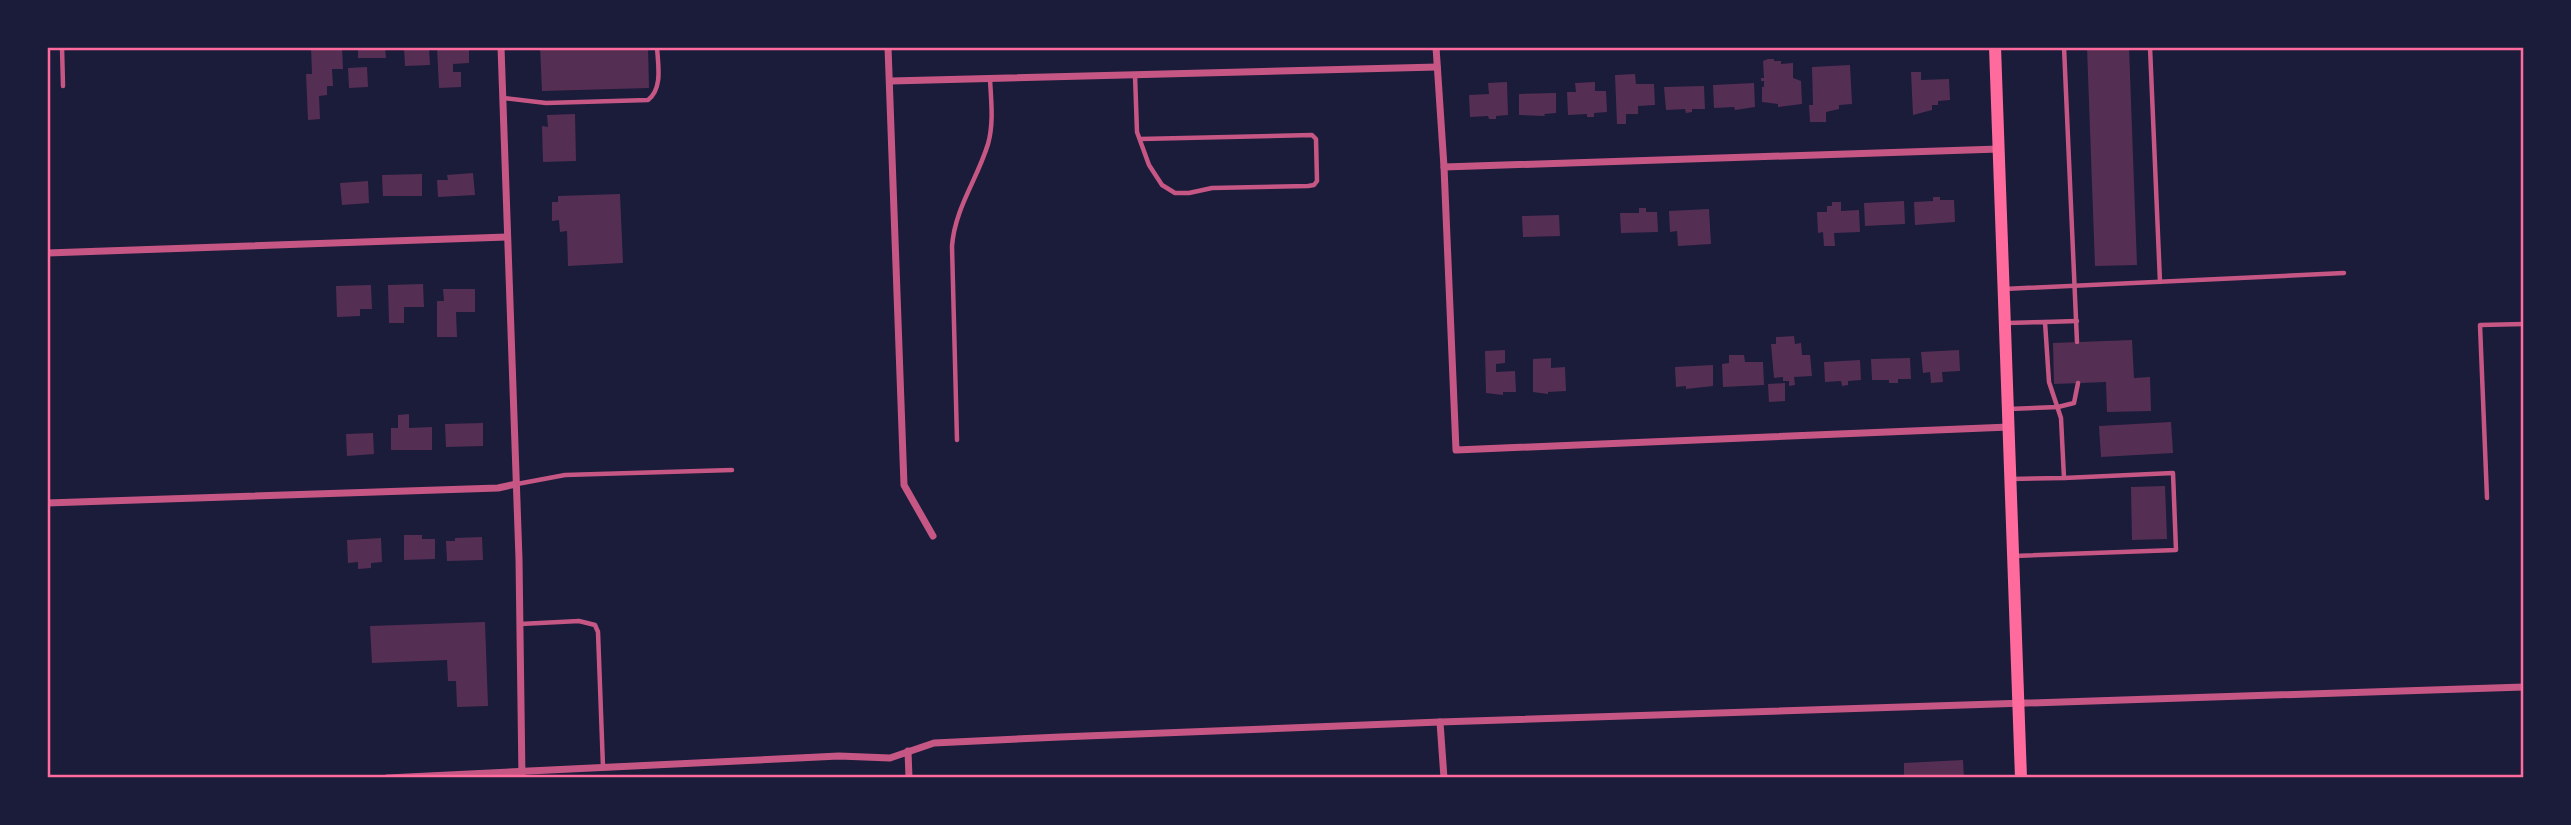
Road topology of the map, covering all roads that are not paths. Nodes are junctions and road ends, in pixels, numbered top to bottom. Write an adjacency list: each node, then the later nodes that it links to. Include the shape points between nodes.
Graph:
1 (62, 47): 13 (lane)
2 (501, 47): 14 (street)
3 (657, 47): 14 (lane, via 658,83 648,100 546,103)
4 (888, 47): 12 (street)
5 (1436, 47): 9 (street)
6 (1995, 47): 16 (main road)
7 (2064, 47): 22 (lane)
8 (2150, 47): 21 (lane)
9 (1437, 67): 10 (street); 17 (street)
10 (1135, 75): 11 (street); 15 (lane)
11 (990, 79): 12 (street); 33 (lane, via 988,144 954,225 952,246)
12 (891, 81): 40 (street, via 904,485)
13 (63, 86)
14 (503, 97): 18 (street)
15 (1139, 139): 15 (lane, via 1162,185 1175,193 1308,186 1317,181 1316,139 1312,135)
16 (1999, 149): 17 (street); 23 (main road)
17 (1444, 166): 32 (street, via 1456,450)
18 (507, 237): 19 (street); 37 (street)
19 (47, 253)
20 (2344, 273): 21 (lane)
21 (2160, 282): 22 (lane)
22 (2076, 286): 23 (lane); 24 (lane)
23 (2004, 289): 26 (main road)
24 (2077, 321): 25 (lane); 28 (lane)
25 (2045, 322): 26 (lane); 30 (lane, via 2049,382)
26 (2005, 323): 31 (main road)
27 (2524, 324): 38 (lane, via 2480,325)
28 (2077, 342)
29 (2078, 383): 30 (lane, via 2074,404)
30 (2058, 407): 31 (lane); 35 (lane)
31 (2008, 409): 32 (main road)
32 (2009, 427): 36 (main road)
33 (957, 440)
34 (732, 470): 37 (lane, via 565,475)
35 (2064, 478): 36 (lane); 41 (lane, via 2174,473 2176,550)
36 (2010, 480): 41 (main road)
37 (516, 484): 39 (street); 42 (street)
38 (2487, 498)
39 (47, 503)
40 (933, 536)
41 (2013, 556): 44 (main road)
42 (520, 624): 47 (lane, via 579,621 595,625); 48 (street)
43 (2524, 687): 44 (street)
44 (2019, 704): 45 (street); 52 (main road)
45 (1440, 722): 46 (street, via 934,743); 51 (street)
46 (908, 751): 47 (street, via 890,758 839,756); 50 (street)
47 (603, 767): 48 (street)
48 (522, 774): 49 (street)
49 (387, 778)
50 (909, 778)
51 (1444, 778)
52 (2021, 778)

